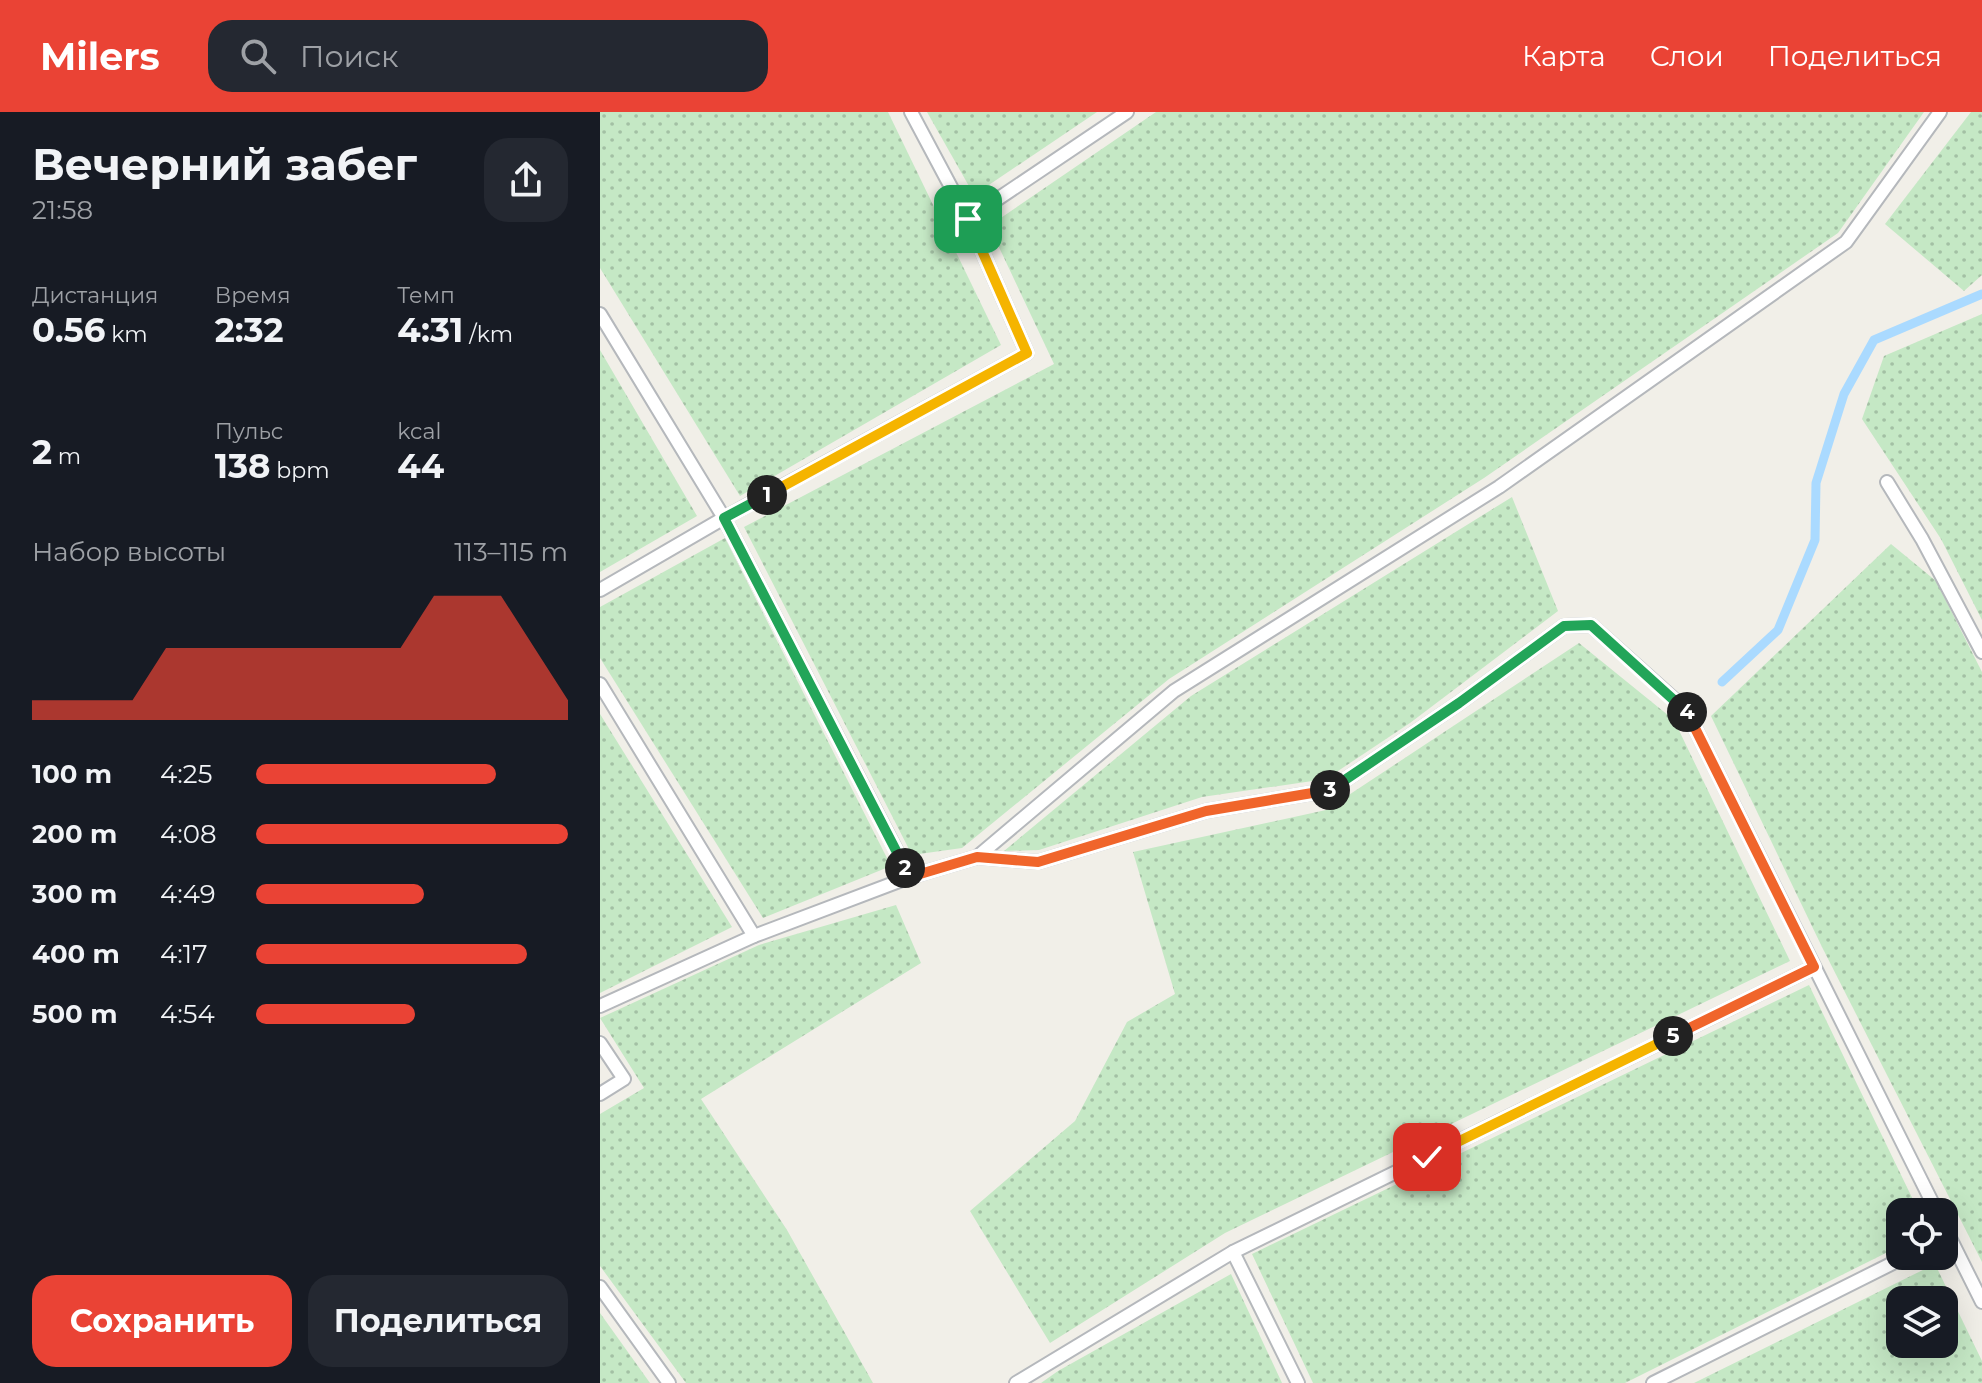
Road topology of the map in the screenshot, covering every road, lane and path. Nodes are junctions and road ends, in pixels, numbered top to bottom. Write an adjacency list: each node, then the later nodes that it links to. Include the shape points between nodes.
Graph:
1 (911, 112): 4 (lane)
2 (1127, 112): 4 (lane)
3 (1940, 112): 11 (lane, via 1846,242 1499,487 1174,691)
4 (968, 219): 7 (lane, via 1027,353)
5 (600, 314): 7 (lane)
6 (1887, 482): 9 (lane)
7 (724, 518): 8 (lane); 12 (lane)
8 (600, 590)
9 (1982, 652)
10 (600, 684): 13 (lane)
11 (977, 857): 12 (lane); 14 (lane, via 1038,862 1206,811 1330,790 1564,626 1591,625 1686,710)
12 (910, 877): 13 (lane)
13 (754, 936): 15 (lane)
14 (1814, 967): 18 (lane); 19 (lane)
15 (600, 1006)
16 (600, 1043): 17 (lane, via 624,1079)
17 (600, 1094)
18 (1930, 1198)
19 (1233, 1252): 25 (lane); 26 (lane)
20 (1958, 1256): 23 (lane)
21 (1886, 1266): 27 (lane)
22 (600, 1287): 24 (lane)
23 (1982, 1302)
24 (669, 1383)
25 (1016, 1383)
26 (1298, 1383)
27 (1653, 1383)

